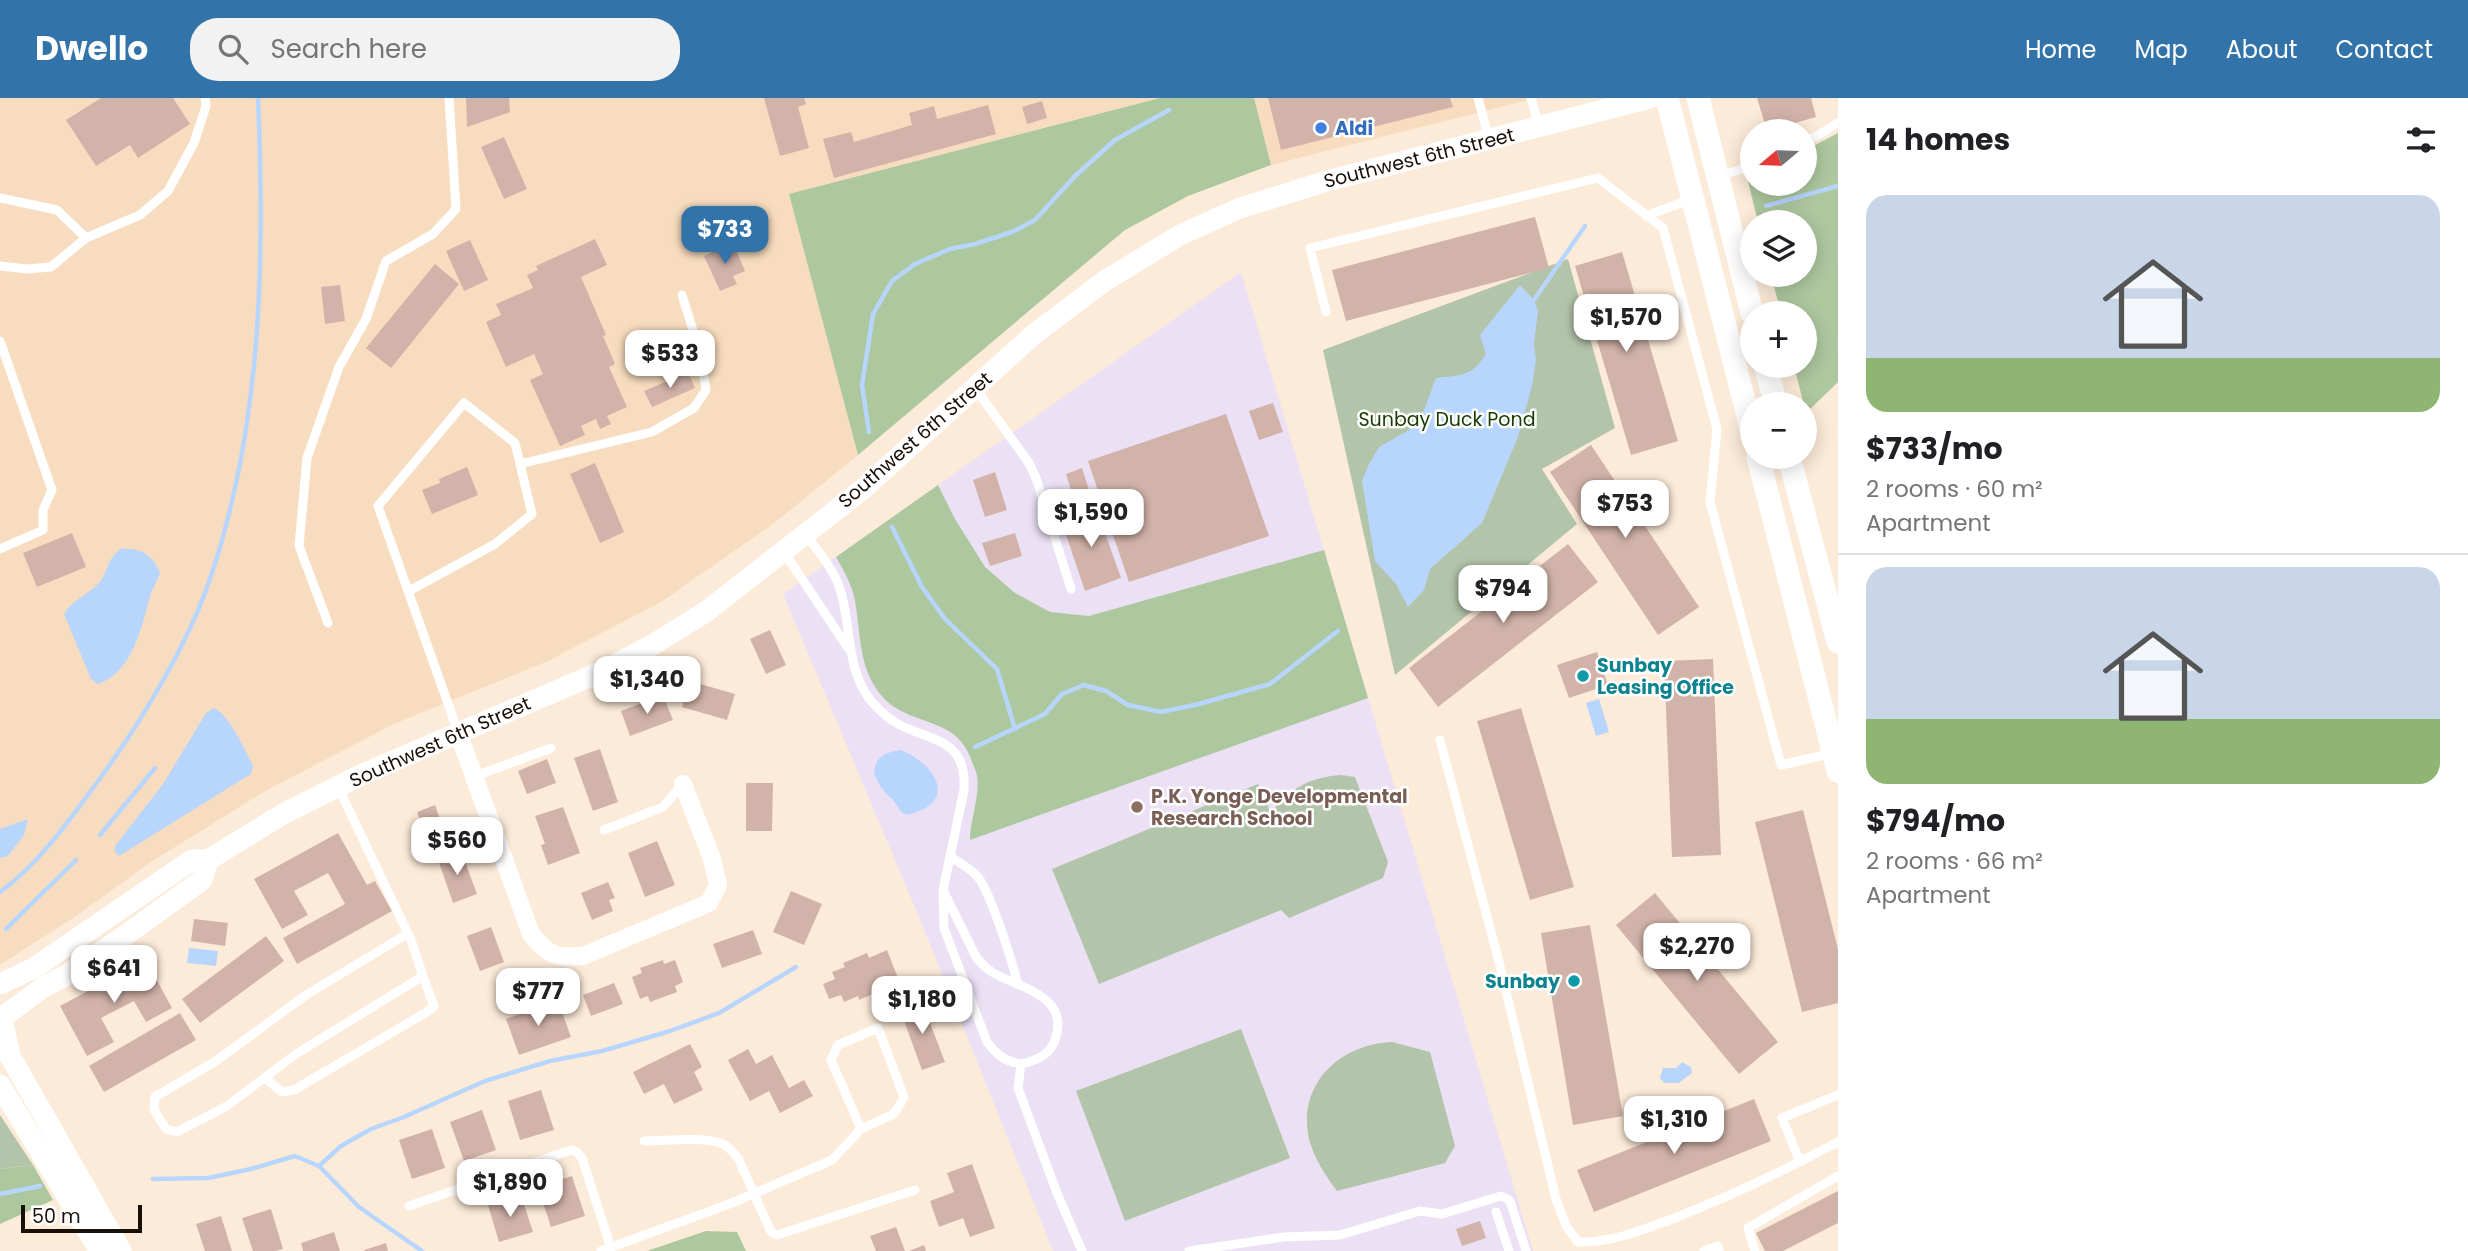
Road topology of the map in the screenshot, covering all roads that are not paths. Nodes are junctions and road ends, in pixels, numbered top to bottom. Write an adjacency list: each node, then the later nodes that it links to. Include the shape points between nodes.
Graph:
1 (205, 98): 17 (lane, via 194,143 168,191 140,215)
2 (449, 98): 33 (lane, via 456,209 433,234 386,261 366,318 339,367 307,458 299,546)
3 (1478, 98): 11 (lane)
4 (1531, 98): 9 (lane)
5 (1650, 98): 9 (street, Southwest 6th Street)
6 (1667, 98): 15 (main road)
7 (1698, 98): 13 (main road)
8 (1838, 124): 10 (lane)
9 (1540, 128): 11 (street, Southwest 6th Street)
10 (1817, 136)
11 (1489, 141): 23 (street, Southwest 6th Street, via 1327,181 1240,208 1180,235 1103,282)
12 (1740, 170): 13 (lane)
13 (1718, 176): 20 (main road)
14 (0, 198): 17 (lane, via 57,210)
15 (1692, 198): 16 (lane); 24 (main road)
16 (1646, 216): 21 (lane, via 1598,178 1310,248); 39 (lane, via 1663,228 1717,429 1710,502 1781,765)
17 (86, 238): 18 (lane, via 51,267)
18 (0, 266)
19 (682, 295): 25 (lane, via 706,390 694,408 652,432)
20 (1749, 301)
21 (1326, 312)
22 (0, 341): 29 (lane, via 52,490 43,510 43,530)
23 (975, 387): 28 (street, Southwest 6th Street, via 863,489); 31 (lane, via 1029,463)
24 (1742, 392)
25 (520, 464): 32 (lane, via 532,514 495,544); 32 (lane, via 514,443 464,403 378,506)
26 (1761, 469): 39 (main road)
27 (1792, 469): 34 (main road)
28 (805, 534): 30 (street, Southwest 6th Street); 35 (lane, via 840,588)
29 (0, 549)
30 (784, 551): 35 (lane); 36 (street, Southwest 6th Street, via 707,611 654,644)
31 (1071, 589)
32 (409, 591): 36 (lane)
33 (328, 623)
34 (1838, 642)
35 (849, 649): 44 (lane, via 863,688 879,710 900,725 942,741 959,757 964,790)
36 (458, 732): 40 (street); 42 (street, Southwest 6th Street)
37 (1440, 740): 59 (lane, via 1556,1199 1578,1242 1599,1242 1660,1223)
38 (551, 748): 40 (lane)
39 (1836, 758)
40 (473, 776): 41 (street, via 531,934 552,955 564,957 583,956 709,904 718,886)
41 (683, 784): 43 (lane, via 663,807)
42 (338, 787): 45 (street, Southwest 6th Street); 47 (lane)
43 (604, 830)
44 (950, 856): 46 (lane); 50 (lane, via 978,877)
45 (208, 860): 49 (street, Southwest 6th Street, via 192,860 56,954); 51 (street, Southwest 6th Street, via 202,880)
46 (943, 890): 50 (lane, via 976,957 992,972); 52 (lane, via 944,928 987,1042 997,1056)
47 (407, 934): 48 (lane); 53 (lane, via 306,995 216,1061 155,1097 154,1110 166,1129 177,1132 227,1106)
48 (423, 976): 53 (lane); 53 (lane, via 434,1000 427,1012 294,1090 282,1092)
49 (0, 984)
50 (1018, 985): 52 (lane, via 1046,999 1058,1028 1048,1051 1036,1061)
51 (2, 1017): 65 (street, via 10,1056)
52 (1021, 1064): 68 (lane, via 1018,1088)
53 (265, 1078)
54 (0, 1085): 65 (street)
55 (1838, 1095): 59 (lane, via 1782,1118)
56 (861, 1129): 56 (lane, via 831,1060 838,1045 878,1028 904,1097 892,1115); 62 (lane, via 832,1160)
57 (644, 1141): 62 (lane, via 722,1144 739,1160)
58 (1838, 1142): 59 (lane)
59 (1800, 1162)
60 (1838, 1176): 74 (lane, via 1748,1228)
61 (915, 1190): 62 (lane, via 777,1235 771,1232)
62 (755, 1193): 66 (lane)
63 (409, 1206): 66 (lane, via 571,1150 582,1158)
64 (1496, 1213): 70 (lane)
65 (109, 1248)
66 (611, 1248): 67 (lane)
67 (601, 1251)
68 (1082, 1251)
69 (1189, 1251): 71 (lane, via 1284,1237 1340,1235 1420,1211 1442,1214 1497,1196 1509,1200)
70 (1509, 1251)
71 (1526, 1251)
72 (1704, 1251): 73 (lane, via 1717,1247)
73 (1719, 1251)
74 (1755, 1251)

